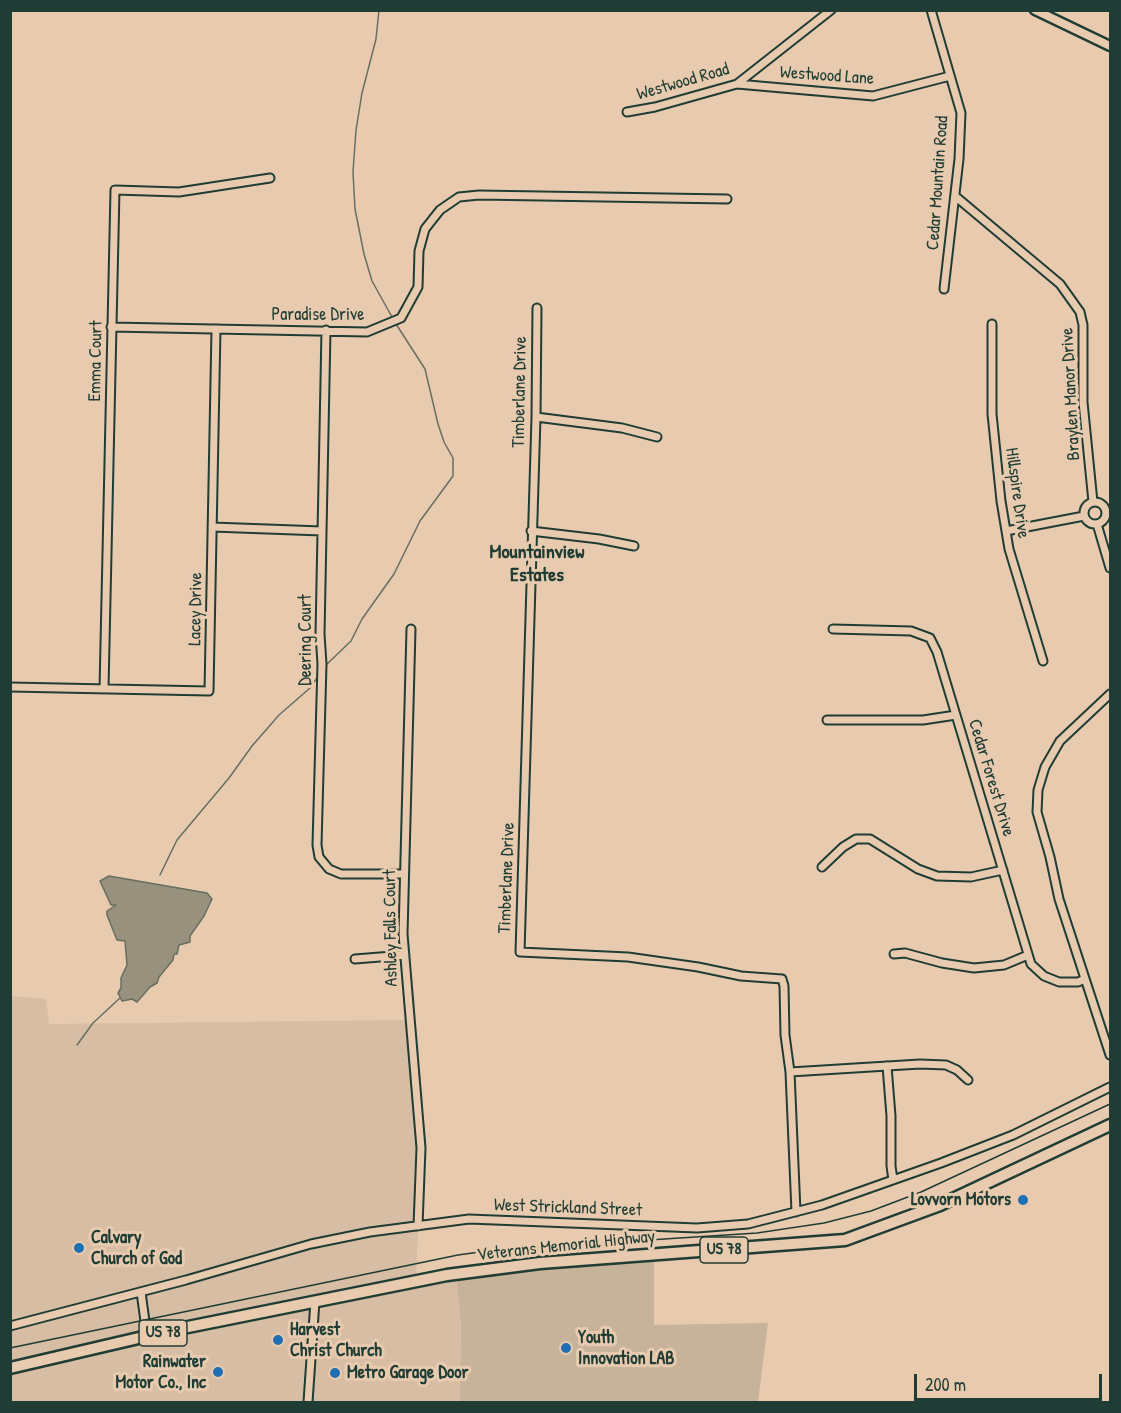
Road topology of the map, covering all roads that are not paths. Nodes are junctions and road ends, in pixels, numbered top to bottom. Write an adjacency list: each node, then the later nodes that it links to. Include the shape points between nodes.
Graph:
1 (831, 10): 6 (street, Westwood Road)
2 (931, 10): 5 (street, Cedar Mountain Road)
3 (1035, 10): 4 (street)
4 (1110, 46)
5 (950, 76): 6 (street, Westwood Lane, via 873,96); 9 (street, Cedar Mountain Road, via 961,113)
6 (737, 84): 7 (street, Westwood Road, via 655,108)
7 (627, 112)
8 (270, 178): 14 (street, Emma Court, via 179,192 115,190)
9 (955, 196): 11 (street, Cedar Mountain Road); 19 (street, Braylen Manor Drive, via 1060,284 1080,312 1083,402)
10 (727, 199): 16 (street, Paradise Drive, via 459,197 440,210 425,229 419,251 418,287 401,318 367,332)
11 (944, 289)
12 (537, 308): 17 (street, Timberlane Drive)
13 (992, 324): 26 (street, Hillspire Drive, via 992,414)
14 (111, 327): 15 (street, Paradise Drive); 33 (street, Emma Court)
15 (216, 329): 16 (street, Paradise Drive); 23 (street, Lacey Drive)
16 (326, 330): 24 (street, Deering Court)
17 (536, 417): 18 (street, via 636,430); 25 (street, Timberlane Drive)
18 (657, 437)
19 (1093, 502): 20 (street, via 1103,504); 21 (street, via 1084,508)
20 (1108, 513): 22 (street)
21 (1084, 516): 22 (street, via 1087,522); 26 (street)
22 (1097, 524): 28 (street)
23 (212, 528): 24 (street); 33 (street, Lacey Drive, via 209,691)
24 (322, 531): 39 (street, Deering Court, via 319,857 329,869 341,874)
25 (531, 531): 27 (street); 47 (street, Timberlane Drive, via 520,952 628,957 782,980)
26 (1006, 531): 31 (street, Hillspire Drive)
27 (634, 546)
28 (1110, 568)
29 (411, 629): 39 (street, Ashley Falls Court)
30 (833, 629): 35 (street, Cedar Forest Drive, via 911,631 930,638)
31 (1043, 661)
32 (10, 687): 33 (street, Lacey Drive)
33 (104, 688)
34 (1110, 694): 44 (street, via 1060,741 1045,767 1038,790 1037,812)
35 (956, 715): 36 (street, via 922,720); 38 (street, Cedar Forest Drive)
36 (827, 720)
37 (822, 867): 38 (street, via 849,843 870,838 918,869 937,876 971,877)
38 (1003, 870): 42 (street, Cedar Forest Drive)
39 (404, 874): 41 (street, Ashley Falls Court)
40 (894, 954): 42 (street, via 905,952 974,968 1004,965)
41 (405, 955): 43 (street); 53 (street, Ashley Falls Court, via 421,1148)
42 (1028, 955): 44 (street, Cedar Forest Drive, via 1031,964 1044,976 1059,982)
43 (354, 959)
44 (1085, 979): 45 (street)
45 (1110, 1055)
46 (887, 1066): 47 (street); 48 (street, via 946,1065); 51 (street)
47 (790, 1072): 52 (street, Timberlane Drive)
48 (968, 1080)
49 (1110, 1087): 51 (street, West Strickland Street, via 1013,1135)
50 (1110, 1125): 55 (main road, Veterans Memorial Highway / US 78, via 940,1205 845,1240 540,1263 447,1275)
51 (893, 1180): 52 (street, West Strickland Street)
52 (796, 1212): 53 (street, West Strickland Street, via 748,1224 697,1228 469,1219)
53 (417, 1226): 54 (street, West Strickland Street, via 311,1244)
54 (141, 1292): 56 (street, West Strickland Street); 57 (street)
55 (315, 1301): 57 (main road, Veterans Memorial Highway / US 78); 59 (street)
56 (10, 1326)
57 (147, 1336): 58 (main road, Veterans Memorial Highway / US 78)
58 (10, 1368)
59 (308, 1402)

